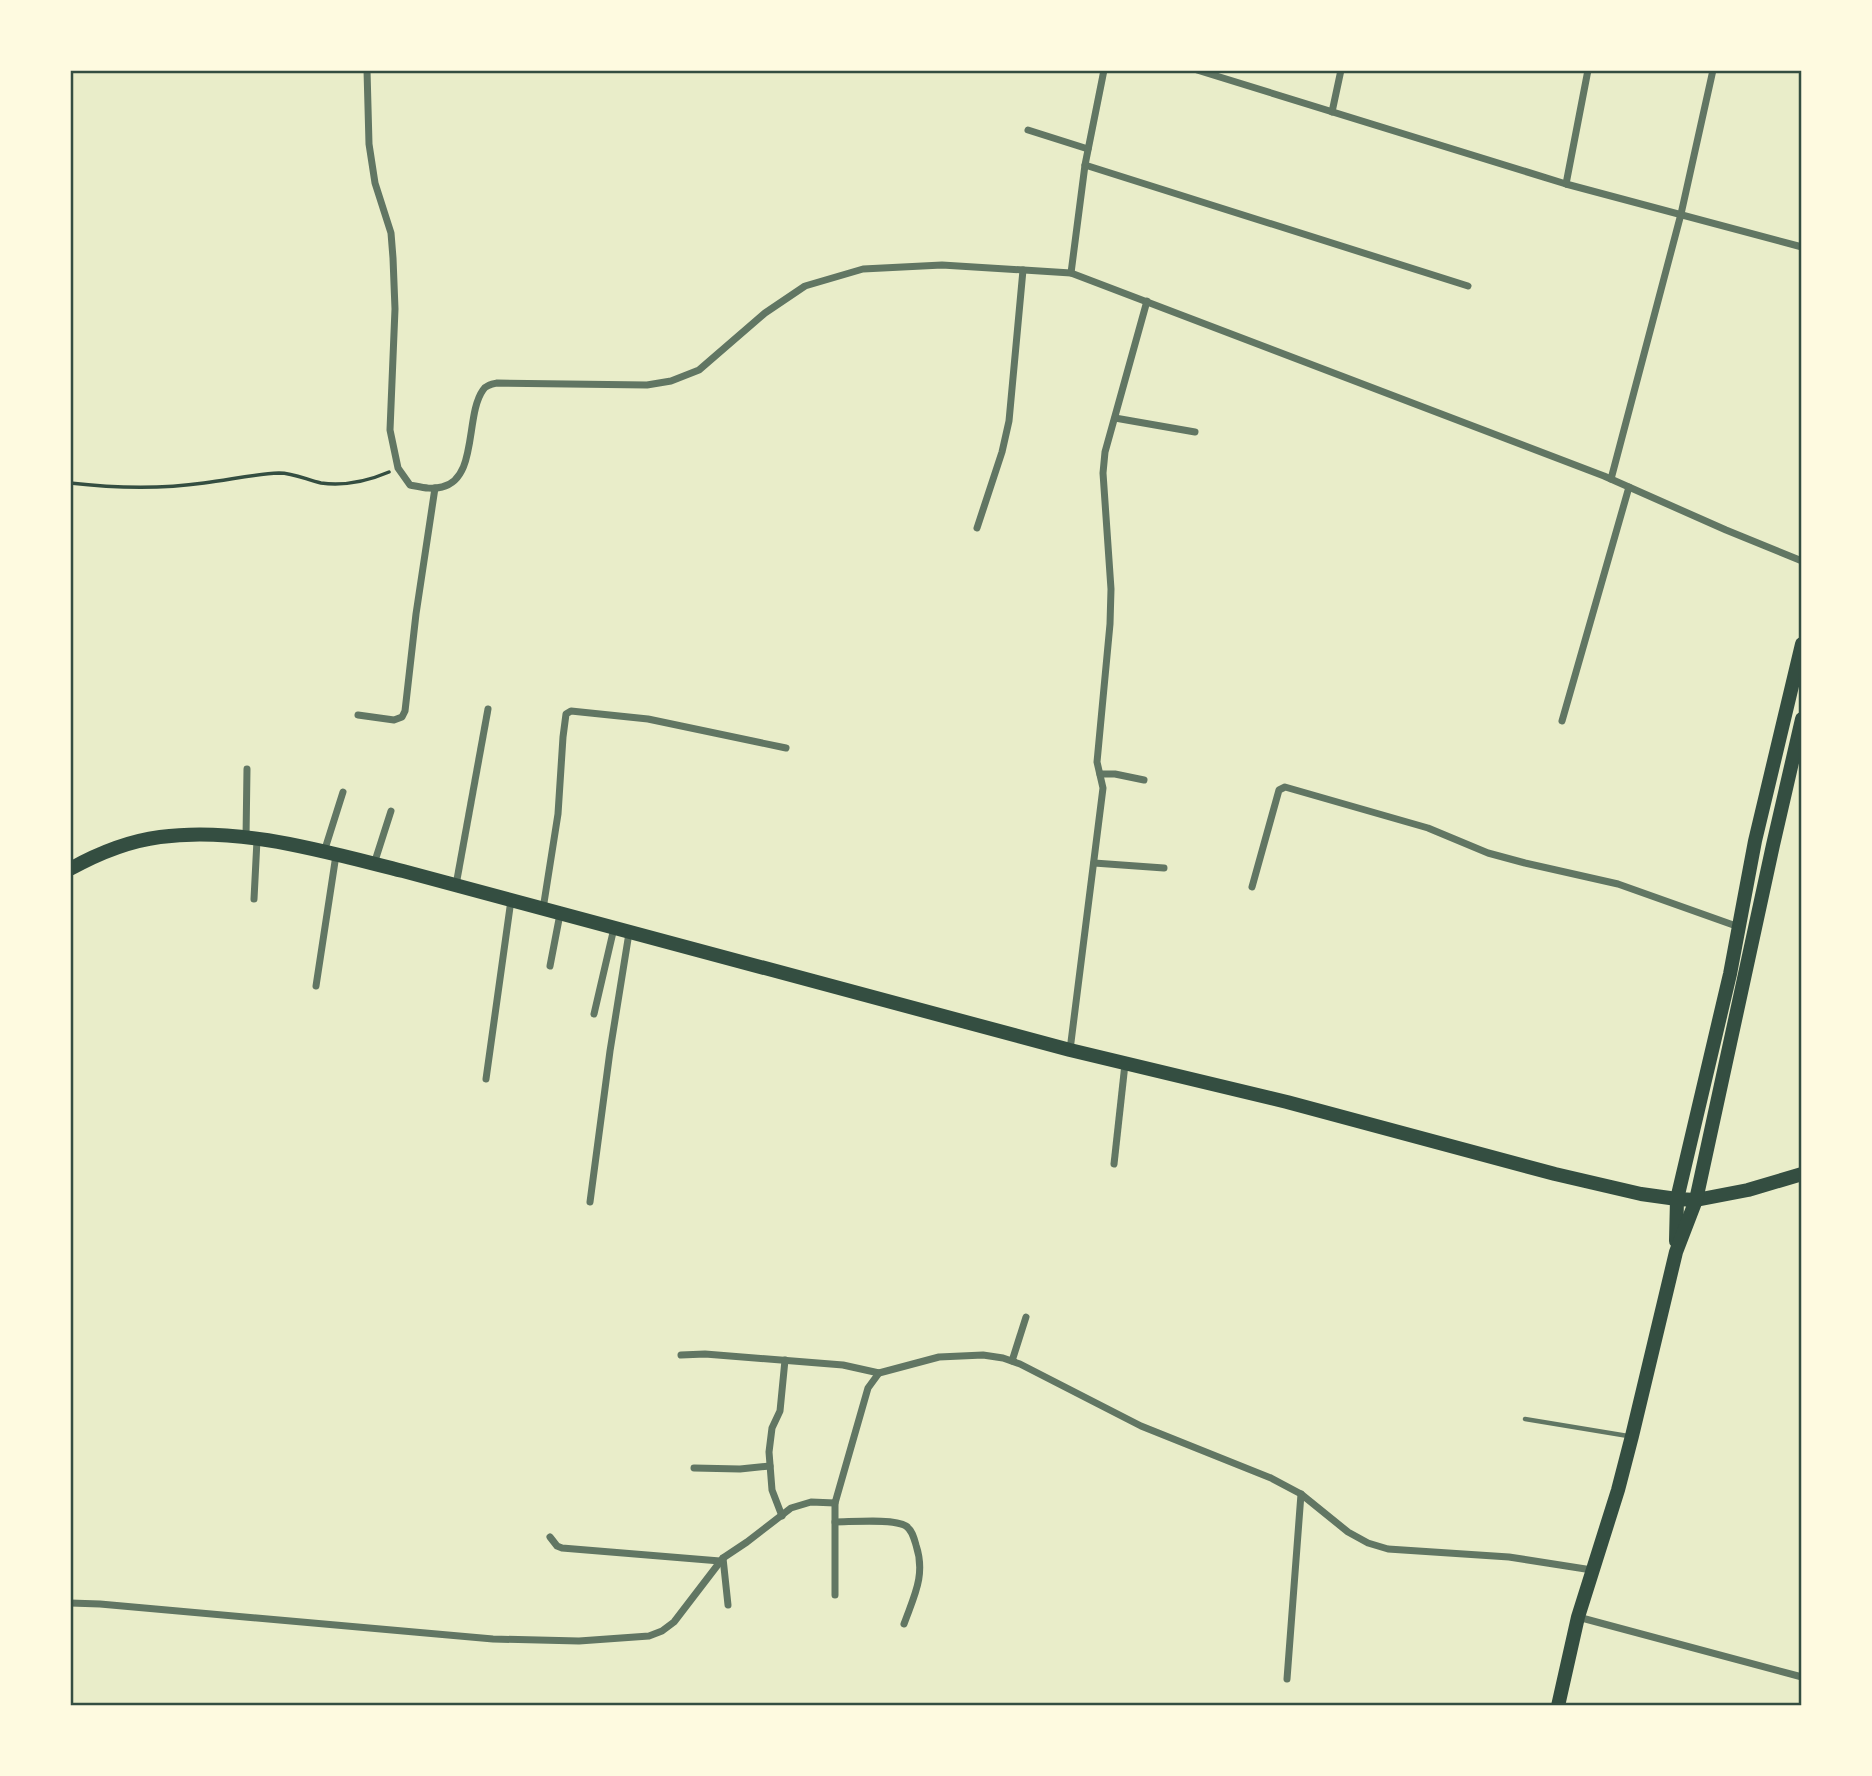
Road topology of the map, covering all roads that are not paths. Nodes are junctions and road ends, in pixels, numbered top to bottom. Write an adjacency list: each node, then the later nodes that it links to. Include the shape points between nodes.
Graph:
1 (367, 70): 22 (street, via 369,144 393,257 390,430 398,468 410,485)
2 (1104, 70): 9 (street)
3 (1197, 70): 7 (street)
4 (1341, 70): 7 (street)
5 (1588, 70): 11 (street)
6 (1713, 70): 12 (street)
7 (1332, 112): 11 (street)
8 (1028, 130): 9 (street)
9 (1088, 149): 10 (street)
10 (1085, 165): 15 (street); 16 (street)
11 (1566, 184): 12 (street)
12 (1681, 214): 13 (street); 20 (street)
13 (1802, 247)
14 (1023, 270): 15 (street); 22 (street, via 942,265 863,269 805,286 765,313 699,370 671,381 489,385 475,409 461,472 454,481); 23 (street, via 1009,421)
15 (1071, 273): 17 (street)
16 (1468, 286)
17 (1147, 301): 18 (street); 20 (street)
18 (1115, 418): 19 (street); 33 (street, via 1103,473 1111,589 1097,762)
19 (1195, 432)
20 (1611, 480): 21 (street)
21 (1629, 487): 24 (street); 29 (street)
22 (435, 488): 27 (street, via 405,711 394,720)
23 (977, 528)
24 (1802, 561)
25 (1802, 644): 49 (main road)
26 (488, 709): 43 (street)
27 (358, 715)
28 (1802, 719): 30 (main road)
29 (1562, 722)
30 (1798, 747): 61 (main road)
31 (786, 748): 47 (street, via 648,719 566,714 558,814)
32 (247, 769): 37 (street)
33 (1100, 774): 34 (street); 39 (street, via 1103,788)
34 (1144, 780)
35 (343, 792): 38 (street)
36 (391, 811): 40 (street)
37 (252, 839): 38 (main road); 42 (main road, via 159,837 122,846); 45 (street)
38 (330, 853): 40 (main road); 53 (street)
39 (1094, 863): 41 (street); 55 (street)
40 (374, 864): 43 (main road)
41 (1164, 868)
42 (70, 869)
43 (456, 885): 46 (main road)
44 (1252, 887): 49 (street, via 1279,790 1285,787 1428,828 1488,853 1618,884)
45 (254, 899)
46 (511, 900): 47 (main road); 57 (street)
47 (543, 909): 48 (main road)
48 (560, 914): 50 (main road); 52 (street)
49 (1739, 927): 60 (main road)
50 (614, 928): 51 (main road); 54 (street)
51 (629, 933): 55 (main road); 62 (street)
52 (550, 966)
53 (316, 986)
54 (594, 1014)
55 (1070, 1050): 56 (main road)
56 (1125, 1064): 58 (street); 60 (main road, via 1555,1174)
57 (486, 1079)
58 (1114, 1164)
59 (1802, 1174): 61 (main road)
60 (1677, 1199): 61 (main road); 63 (main road)
61 (1696, 1200): 63 (main road)
62 (590, 1202)
63 (1676, 1252): 70 (main road)
64 (1026, 1317): 67 (street)
65 (681, 1355): 66 (street)
66 (785, 1360): 68 (street); 71 (street)
67 (1012, 1361): 68 (street, via 983,1355 939,1357); 73 (street, via 1141,1426)
68 (879, 1373): 74 (street, via 868,1388)
69 (1525, 1419): 70 (lane)
70 (1632, 1436): 79 (main road)
71 (770, 1466): 72 (street); 75 (street, via 772,1490)
72 (694, 1468)
73 (1301, 1494): 79 (street, via 1348,1532 1388,1549 1508,1557); 86 (street)
74 (835, 1503): 75 (street, via 811,1502); 76 (street)
75 (782, 1516): 78 (street)
76 (835, 1522): 80 (street); 84 (street, via 885,1521 906,1526 913,1535 920,1579)
77 (550, 1537): 78 (street, via 562,1548)
78 (722, 1560): 81 (street, via 674,1622 649,1636 620,1639 493,1639); 82 (street)
79 (1593, 1570): 83 (main road)
80 (835, 1595)
81 (70, 1603)
82 (728, 1605)
83 (1578, 1618): 85 (street); 87 (main road)
84 (904, 1624)
85 (1802, 1678)
86 (1287, 1679)
87 (1558, 1706)

